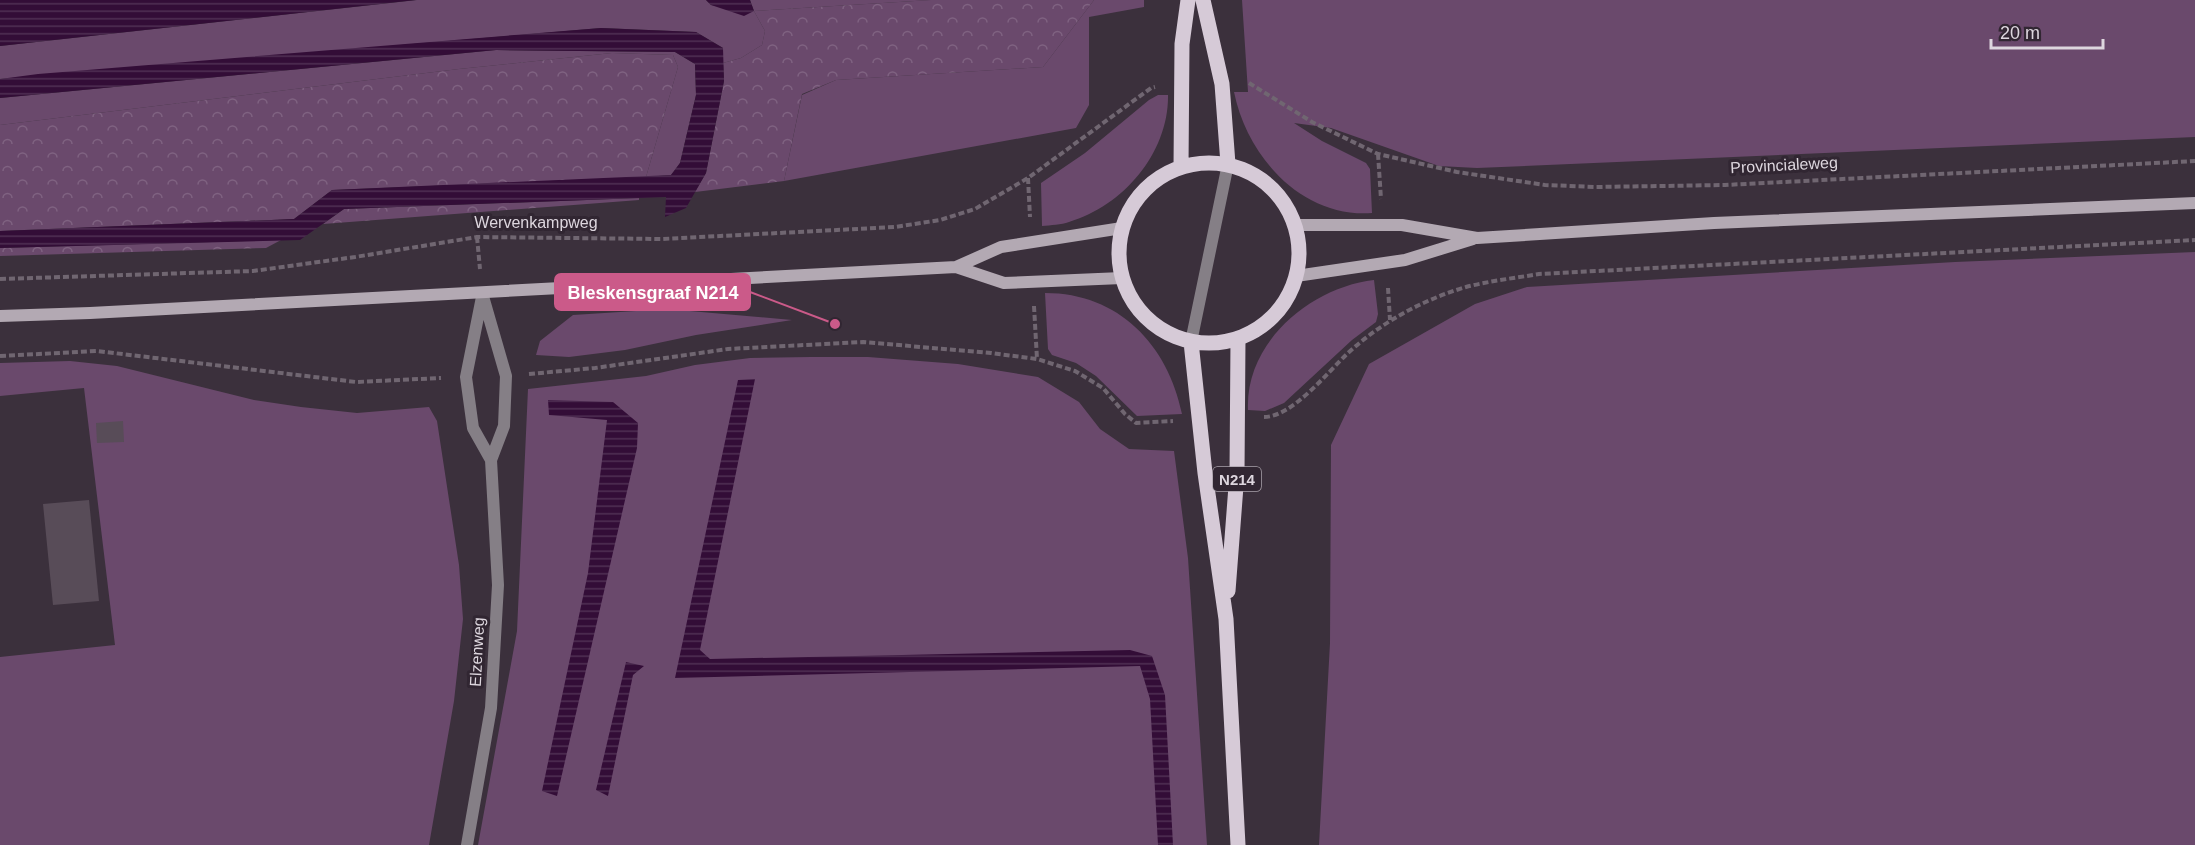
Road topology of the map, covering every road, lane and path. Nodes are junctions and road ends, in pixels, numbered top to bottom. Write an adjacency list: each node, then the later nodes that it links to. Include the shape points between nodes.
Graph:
1 (1188, 0): 4 (main road)
2 (1203, 0): 3 (main road)
3 (1222, 84): 5 (path, Provincialeweg, via 1250,83 1312,122 1378,154 1457,172 1545,185 1725,185); 6 (main road)
4 (1181, 87): 7 (main road); 16 (path, Wervenkampweg, via 1151,88 1028,177 975,208 940,220 895,227 662,239 477,237 253,271)
5 (2195, 161)
6 (1228, 164): 7 (main road, via 1204,162); 9 (main road, via 1270,186 1289,210); 20 (street)
7 (1180, 167): 10 (main road, via 1150,184 1128,212)
8 (2195, 203): 11 (street)
9 (1295, 225): 11 (street, via 1402,225); 14 (main road, via 1299,259)
10 (1122, 228): 13 (street, via 1001,247); 15 (main road, via 1118,245)
11 (1478, 238): 14 (street, via 1405,260)
12 (2195, 240): 22 (path, via 1539,274 1467,287 1390,320 1357,345 1295,404 1271,417)
13 (956, 267): 15 (street, via 1004,283); 17 (street)
14 (1296, 276): 19 (main road, via 1281,308 1262,327)
15 (1122, 278): 20 (main road, via 1131,300 1146,318 1165,333)
16 (0, 279)
17 (482, 293): 18 (street); 24 (street, Elzenweg, via 506,376 504,426); 24 (street, Elzenweg, via 466,377 472,428)
18 (0, 316)
19 (1238, 339): 20 (main road, via 1213,344); 22 (main road, N214)
20 (1191, 342): 23 (main road, N214)
21 (1037, 359): 23 (path, via 1075,371 1102,388 1136,423)
22 (1238, 417): 25 (main road, N214)
23 (1198, 420): 25 (main road, N214)
24 (491, 460): 26 (street, Elzenweg, via 498,585 491,708)
25 (1226, 619): 27 (main road, N214)
26 (467, 845)
27 (1238, 845)

